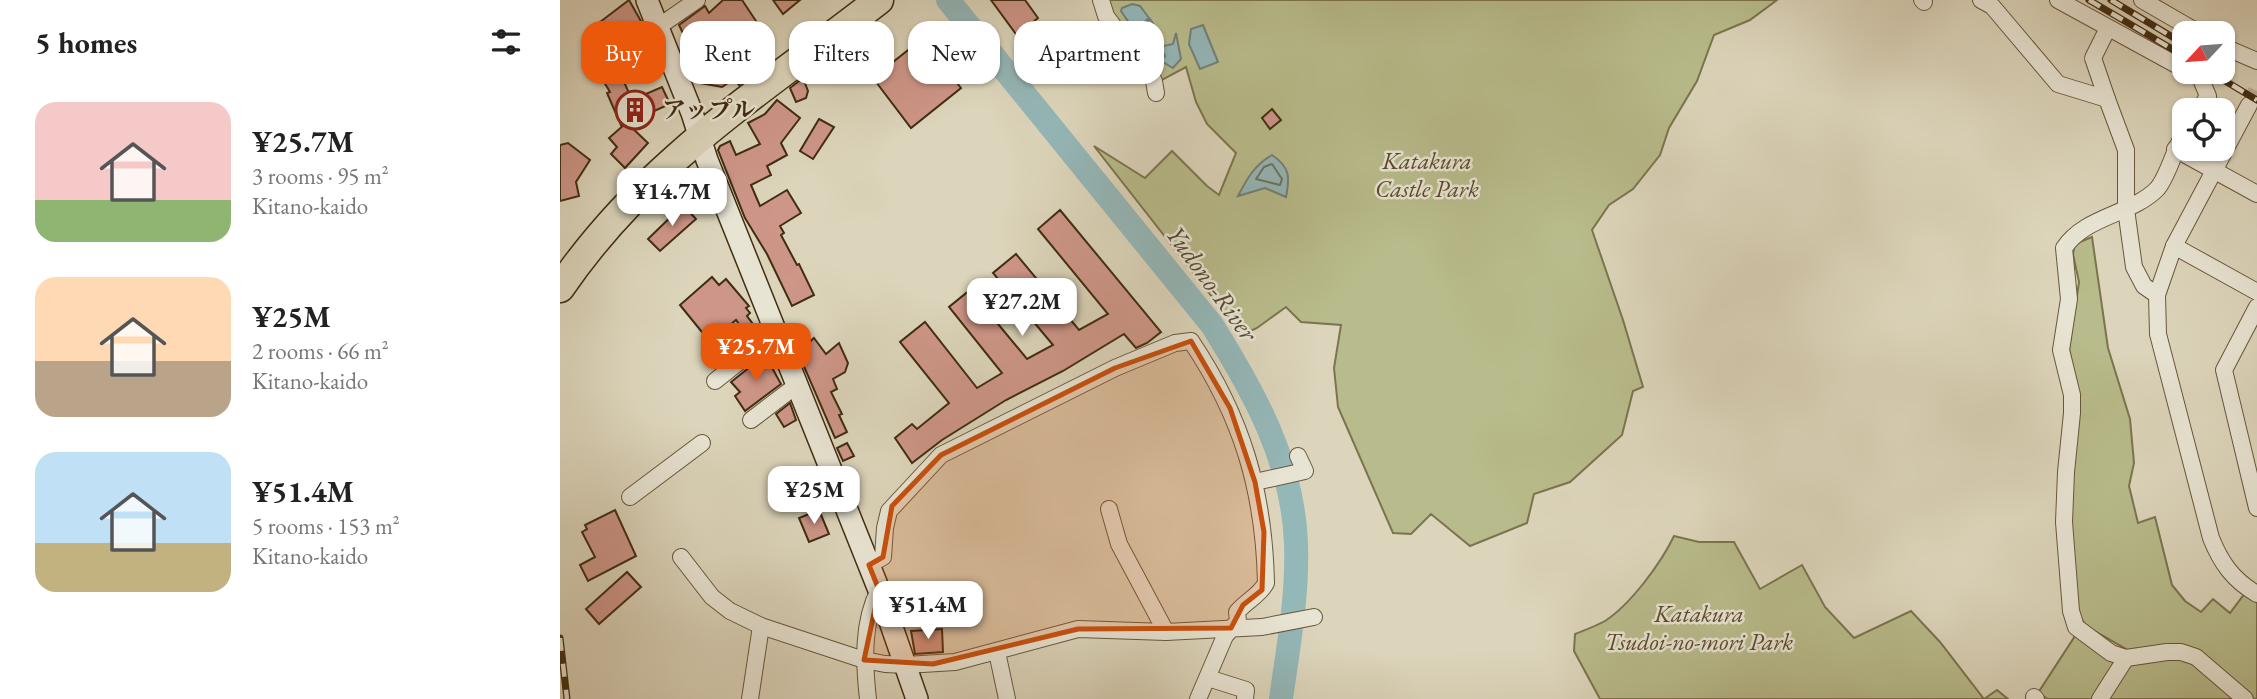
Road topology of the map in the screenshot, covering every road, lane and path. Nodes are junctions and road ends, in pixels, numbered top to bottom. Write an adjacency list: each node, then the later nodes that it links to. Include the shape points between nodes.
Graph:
1 (647, 0): 8 (main road)
2 (697, 0): 9 (street)
3 (879, 0): 19 (highway)
4 (1101, 0): 16 (street, via 1106,16 1154,81)
5 (2058, 0): 11 (street)
6 (2142, 0): 10 (street)
7 (1991, 2): 17 (street, via 2058,84)
8 (656, 21)
9 (666, 21)
10 (2178, 21)
11 (2108, 28): 15 (street); 17 (street, via 2093,58)
12 (666, 48): 19 (main road)
13 (2235, 52): 14 (street)
14 (2257, 61)
15 (2172, 63)
16 (1156, 93)
17 (2107, 99): 24 (street, via 2126,150)
18 (2249, 105): 22 (street)
19 (699, 136): 26 (highway, via 626,205); 30 (main road)
20 (2172, 157): 24 (street, via 2157,189)
21 (2195, 161): 22 (street)
22 (2213, 172): 23 (street); 25 (street)
23 (2257, 194)
24 (2126, 209): 28 (street, via 2134,267 2144,286); 49 (street, via 2095,223 2064,248 2069,299 2061,350 2073,413 2064,522 2071,611 2076,627 2111,653)
25 (2174, 246): 27 (street); 28 (street)
26 (568, 285)
27 (2257, 292)
28 (2157, 295): 43 (street, via 2158,334 2211,538 2230,573)
29 (2257, 307): 38 (street, via 2224,370)
30 (776, 332): 31 (street); 32 (main road)
31 (715, 381)
32 (797, 385): 33 (street); 41 (main road)
33 (751, 420)
34 (702, 443): 37 (street)
35 (1299, 464): 36 (street)
36 (1257, 482): 41 (street, via 1238,426 1210,369 1191,341 1175,344 1115,368 941,455 892,506 883,557); 46 (street, via 1266,583 1237,612)
37 (630, 496)
38 (2257, 508)
39 (1109, 509): 47 (street, via 1119,544)
40 (681, 557): 45 (street, via 712,597)
41 (869, 565): 42 (main road)
42 (879, 590): 50 (street, via 872,603); 51 (main road)
43 (2257, 594)
44 (1312, 617): 46 (street)
45 (761, 626): 50 (street); 53 (street)
46 (1231, 628): 47 (street); 52 (street)
47 (1166, 632): 48 (street, via 1078,629)
48 (997, 652): 51 (street, via 955,662); 56 (street)
49 (2126, 657): 59 (street); 60 (street, via 2167,652 2188,655)
50 (864, 660): 51 (street); 54 (street)
51 (906, 665): 55 (main road)
52 (1208, 678): 57 (street); 58 (street, via 1246,691)
53 (750, 699)
54 (868, 699)
55 (917, 699)
56 (1007, 699)
57 (1198, 699)
58 (1245, 699)
59 (2100, 699)
60 (2245, 699)

